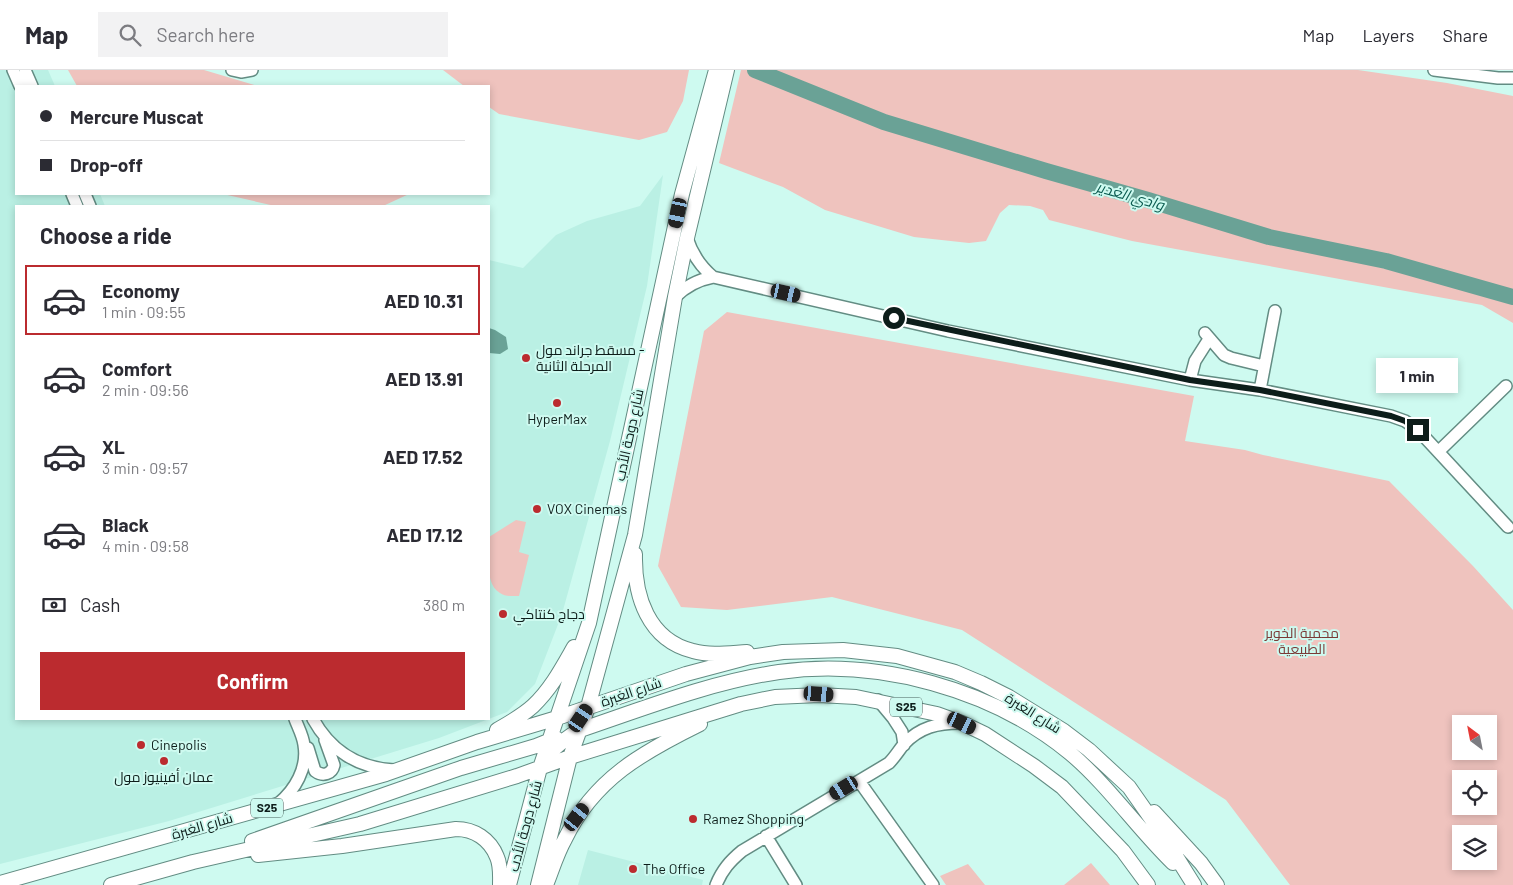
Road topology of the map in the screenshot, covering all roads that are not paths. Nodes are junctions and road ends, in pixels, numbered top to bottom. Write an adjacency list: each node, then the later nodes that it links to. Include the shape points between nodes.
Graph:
1 (13, 70): 11 (street)
2 (24, 70): 12 (street)
3 (232, 70): 4 (street)
4 (252, 70)
5 (716, 70): 24 (main road, شارع دوحة الأدب, via 682,194)
6 (728, 70): 13 (main road, شارع دوحة الأدب)
7 (1434, 70): 8 (street)
8 (1498, 78): 9 (street); 10 (street)
9 (1513, 78)
10 (1513, 83)
11 (20, 85)
12 (32, 85)
13 (687, 238): 14 (street, via 700,264); 15 (main road, شارع دوحة الأدب)
14 (713, 277): 15 (street, via 688,286); 18 (street, via 948,331)
15 (674, 298): 23 (main road, شارع دوحة الأدب)
16 (1276, 311): 17 (street)
17 (1264, 366): 18 (street, via 1224,355 1207,336); 20 (street)
18 (1190, 380): 20 (street)
19 (1506, 386): 21 (street)
20 (1260, 390): 21 (street, via 1398,418 1418,430)
21 (1439, 451): 22 (street)
22 (1508, 527)
23 (635, 535): 25 (main road, via 634,566 640,601 663,636 694,652); 28 (main road, شارع دوحة الأدب)
24 (589, 623): 29 (main road, شارع دوحة الأدب); 38 (main road, via 554,682 533,706)
25 (783, 652): 28 (main road, شارع الغبرة / S25, via 686,674); 45 (main road, شارع الغبرة / S25, via 868,652 897,656 955,672 1044,718 1089,750)
26 (878, 700): 27 (main road, S25, via 796,695); 32 (main road, S25); 39 (street, via 902,732)
27 (741, 704): 41 (main road, S25); 55 (main road, via 664,741 608,781 577,817)
28 (588, 707): 29 (main road, شارع الغبرة / S25); 34 (main road, شارع دوحة الأدب); 37 (main road, via 572,727)
29 (557, 718): 33 (main road, شارع الغبرة / S25); 37 (main road, شارع دوحة الأدب)
30 (295, 720): 36 (street)
31 (314, 720): 35 (street)
32 (962, 723): 39 (street, via 926,727); 59 (main road, S25, via 1009,749 1062,787 1123,852)
33 (531, 726): 38 (main road, شارع الغبرة / S25); 40 (main road, via 537,726 543,733 542,742)
34 (580, 730): 41 (main road, شارع دوحة الأدب); 42 (main road, via 557,746); 49 (main road, via 703,690 780,672 817,668 854,670 922,680 994,706 1070,753)
35 (324, 736): 36 (street, via 334,765 325,774 315,771 310,751); 43 (street, via 352,759 377,768)
36 (303, 740): 46 (street, via 305,756 300,775)
37 (550, 741): 40 (main road); 42 (main road, شارع دوحة الأدب)
38 (477, 742): 43 (main road, شارع الغبرة / S25)
39 (904, 745): 44 (street, via 889,763)
40 (536, 746): 48 (main road, via 461,768)
41 (570, 757): 42 (main road, S25); 54 (main road, شارع دوحة الأدب)
42 (540, 768): 48 (main road, S25, via 360,824); 53 (main road, شارع دوحة الأدب)
43 (395, 770): 46 (main road, شارع الغبرة / S25)
44 (859, 781): 47 (street); 58 (street)
45 (1129, 787): 49 (main road, شارع الغبرة / S25); 60 (main road)
46 (276, 806): 50 (main road, شارع الغبرة / S25)
47 (766, 836): 56 (street, via 730,860); 57 (street)
48 (192, 862): 51 (main road, S25); 52 (main road, via 466,829 485,839 494,852 500,869)
49 (1191, 881)
50 (0, 883)
51 (111, 885)
52 (500, 885)
53 (509, 885)
54 (538, 885)
55 (546, 885)
56 (716, 885)
57 (796, 885)
58 (933, 885)
59 (1148, 885)
60 (1218, 885)

